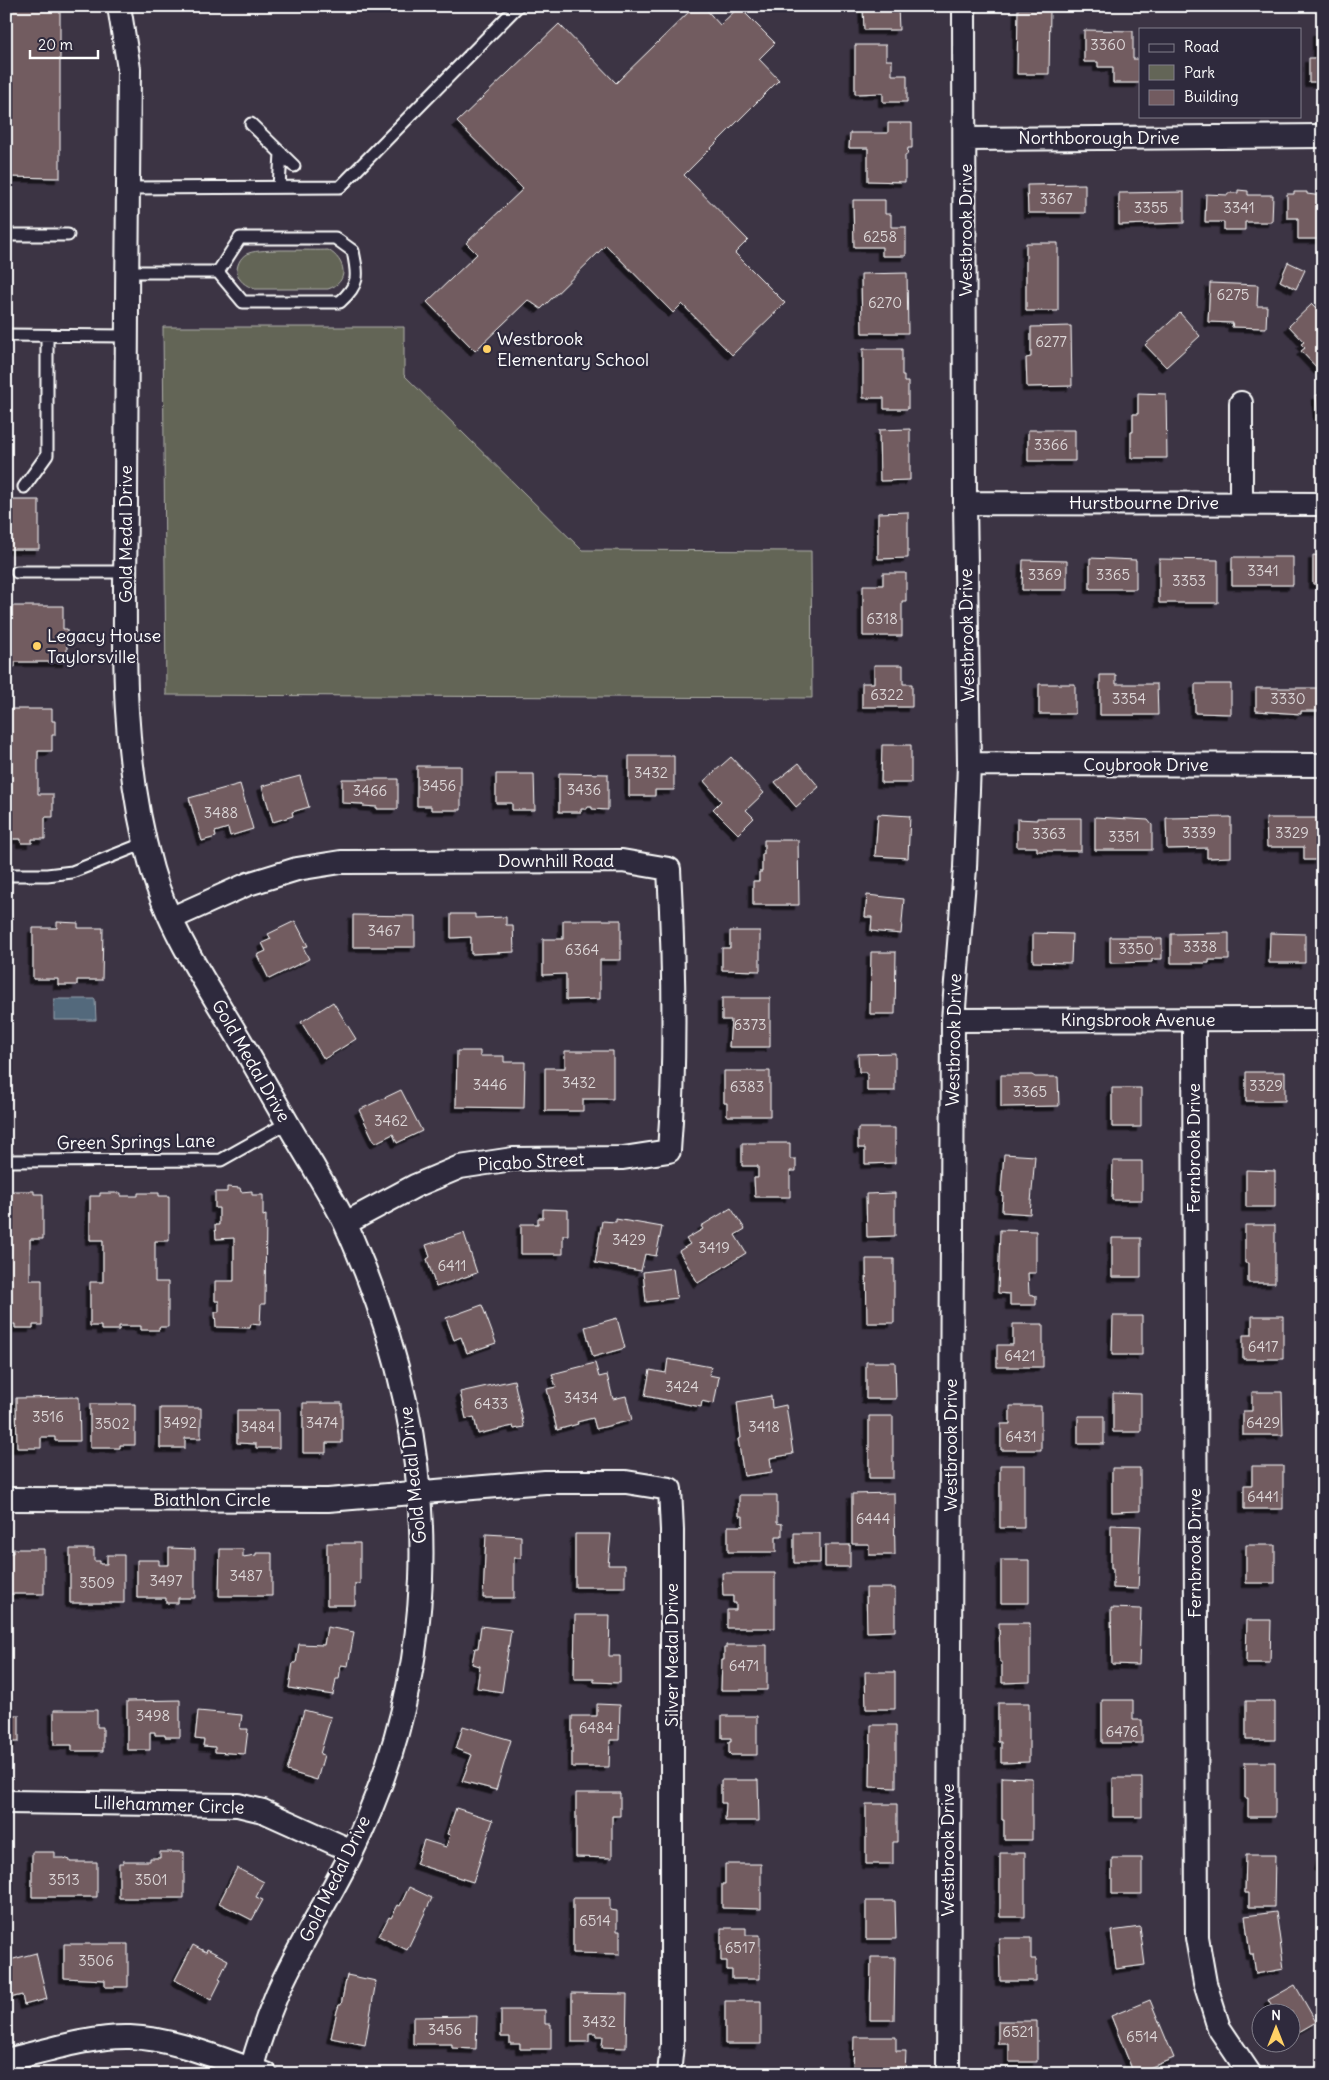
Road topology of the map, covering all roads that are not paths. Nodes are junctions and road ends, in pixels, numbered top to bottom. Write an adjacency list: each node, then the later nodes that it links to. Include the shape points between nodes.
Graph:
1 (119, 6): 10 (street, Gold Medal Drive, via 128,69)
2 (518, 6): 9 (lane, via 340,186)
3 (964, 6): 6 (street, Westbrook Drive)
4 (251, 124): 7 (lane)
5 (1323, 136): 6 (street, Northborough Drive)
6 (966, 140): 20 (street, Westbrook Drive)
7 (281, 152): 8 (lane); 9 (lane)
8 (294, 166)
9 (280, 187): 10 (lane)
10 (128, 188): 13 (street, Gold Medal Drive)
11 (6, 235): 12 (lane)
12 (68, 235)
13 (127, 272): 14 (lane); 17 (street, Gold Medal Drive)
14 (218, 272): 14 (lane, via 243,302 340,302 353,289 357,271 353,251 335,238 240,238)
15 (6, 335): 16 (lane)
16 (47, 336): 17 (lane); 19 (lane, via 46,455)
17 (126, 336): 24 (street, Gold Medal Drive)
18 (1241, 403): 21 (street)
19 (24, 488)
20 (965, 503): 21 (street, Hurstbourne Drive); 25 (street, Westbrook Drive)
21 (1241, 504): 22 (street, Hurstbourne Drive)
22 (1323, 504)
23 (17, 572): 24 (lane)
24 (125, 572): 27 (street, Gold Medal Drive, via 128,751)
25 (969, 764): 26 (street, Coybrook Drive); 31 (street, Westbrook Drive)
26 (1323, 765)
27 (145, 843): 28 (lane, via 72,872); 29 (street, Gold Medal Drive, via 154,877)
28 (6, 875)
29 (172, 918): 33 (street, Gold Medal Drive); 34 (street, Downhill Road, via 248,884 297,869 341,862 622,861 669,870 673,1103)
30 (1323, 1019): 32 (street, Kingsbrook Avenue)
31 (953, 1020): 32 (street, Kingsbrook Avenue); 44 (street, Westbrook Drive)
32 (1194, 1020): 45 (street, Fernbrook Drive, via 1197,1938 1218,2028)
33 (288, 1123): 35 (lane, Green Springs Lane, via 221,1160); 36 (street, Gold Medal Drive)
34 (669, 1151): 36 (street, Picabo Street, via 623,1158 513,1160 460,1167 415,1186)
35 (6, 1161)
36 (346, 1223): 37 (street, Gold Medal Drive, via 389,1333 406,1401)
37 (418, 1493): 38 (street, Biathlon Circle, via 328,1500); 40 (street, Gold Medal Drive, via 421,1577 416,1645 402,1718 379,1787); 43 (street, Silver Medal Drive, via 545,1482 626,1482 670,1489 672,2045)
38 (6, 1499)
39 (6, 1802): 40 (street, Lillehammer Circle, via 238,1805 263,1811)
40 (352, 1851): 42 (street, Gold Medal Drive, via 278,1992)
41 (6, 2060): 42 (street, via 96,2040 129,2037 178,2045)
42 (256, 2072)
43 (669, 2074)
44 (948, 2074)
45 (1250, 2074)

